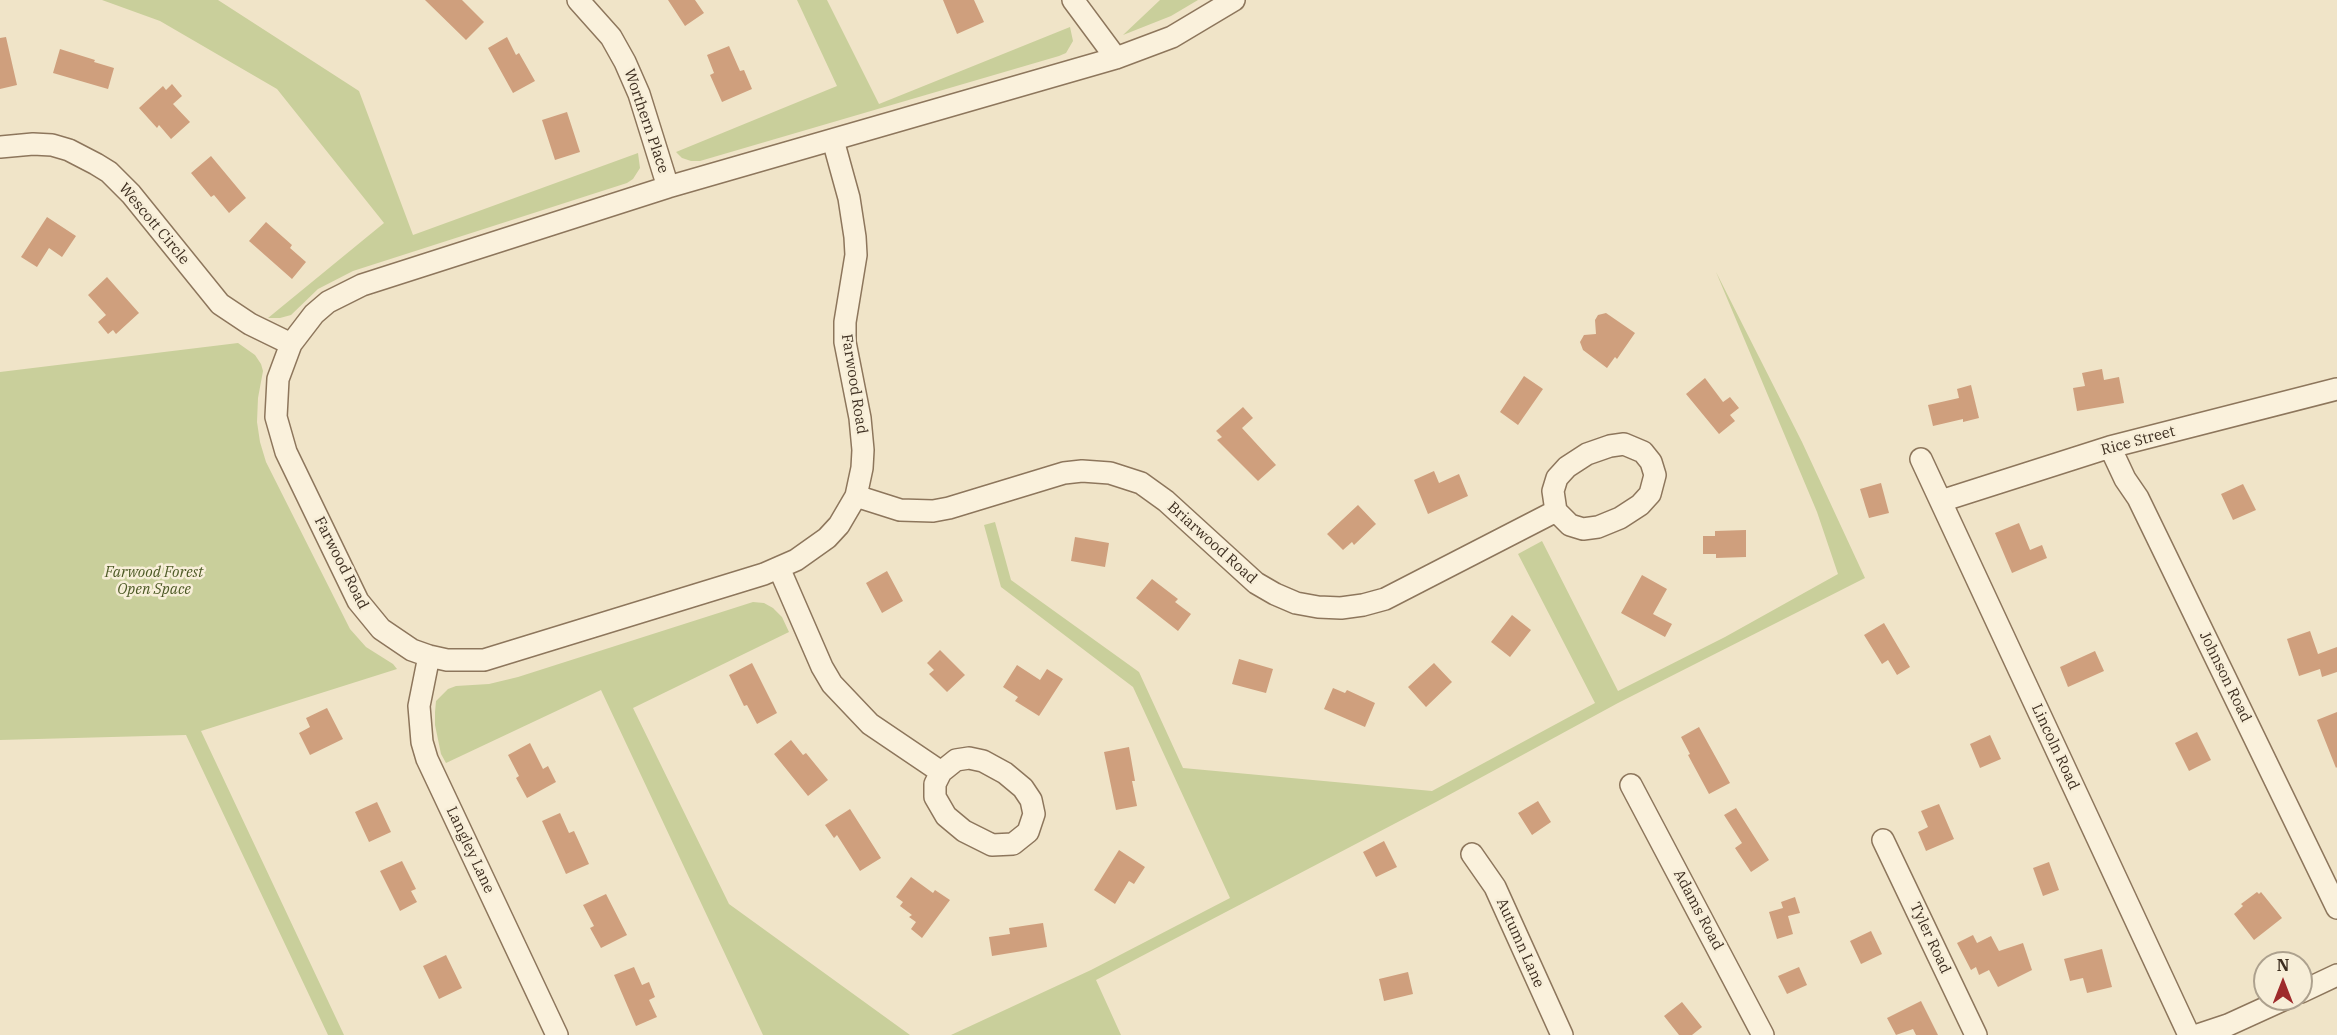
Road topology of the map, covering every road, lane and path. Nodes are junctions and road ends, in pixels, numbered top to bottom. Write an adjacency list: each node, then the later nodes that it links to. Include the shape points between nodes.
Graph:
1 (578, 0): 7 (street, Worthern Place, via 611,37 625,62)
2 (1073, 0): 4 (street)
3 (1234, 0): 4 (street, Farwood Road, via 1172,37)
4 (1116, 58): 5 (street, Farwood Road)
5 (833, 140): 7 (street, Farwood Road); 12 (street, Farwood Road, via 855,237 845,342 863,435)
6 (0, 147): 8 (street, Wescott Circle, via 52,145 83,156 109,172 220,304)
7 (668, 187): 8 (street, Farwood Road, via 344,292 314,314)
8 (291, 344): 16 (street, Farwood Road, via 278,379 276,398 278,426 286,453 363,609 396,641)
9 (2337, 389): 10 (street, Rice Street)
10 (2110, 447): 13 (street, Rice Street); 21 (street, Johnson Road)
11 (1921, 459): 13 (street, Lincoln Road)
12 (856, 496): 14 (street, Briarwood Road, via 900,510 933,510 1064,473 1110,473 1141,483 1167,501 1266,589 1296,603 1341,608 1384,599); 15 (street, Farwood Road, via 827,538)
13 (1941, 501): 29 (street, Lincoln Road)
14 (1556, 510): 14 (street, via 1553,492 1557,478 1587,454 1624,444 1643,452 1651,462 1655,475 1650,494 1620,518 1583,529 1570,525)
15 (779, 568): 16 (street, Farwood Road, via 502,656 465,662); 17 (street, via 822,667 838,691 870,724)
16 (429, 656): 25 (street, Langley Lane, via 419,706 427,759)
17 (941, 772): 17 (street, via 950,763 969,758 1005,773 1031,800 1034,813 1028,832 1013,844 999,847 964,831 937,804 934,791)
18 (1631, 785): 27 (street, Adams Road)
19 (1883, 840): 28 (street, Tyler Road)
20 (1472, 854): 26 (street, Autumn Lane, via 1495,887)
21 (2337, 908)
22 (2337, 975): 23 (street)
23 (2313, 986)
24 (2259, 1011): 30 (street)
25 (557, 1035)
26 (1562, 1035)
27 (1762, 1035)
28 (1976, 1035)
29 (2188, 1035)
30 (2198, 1035)

